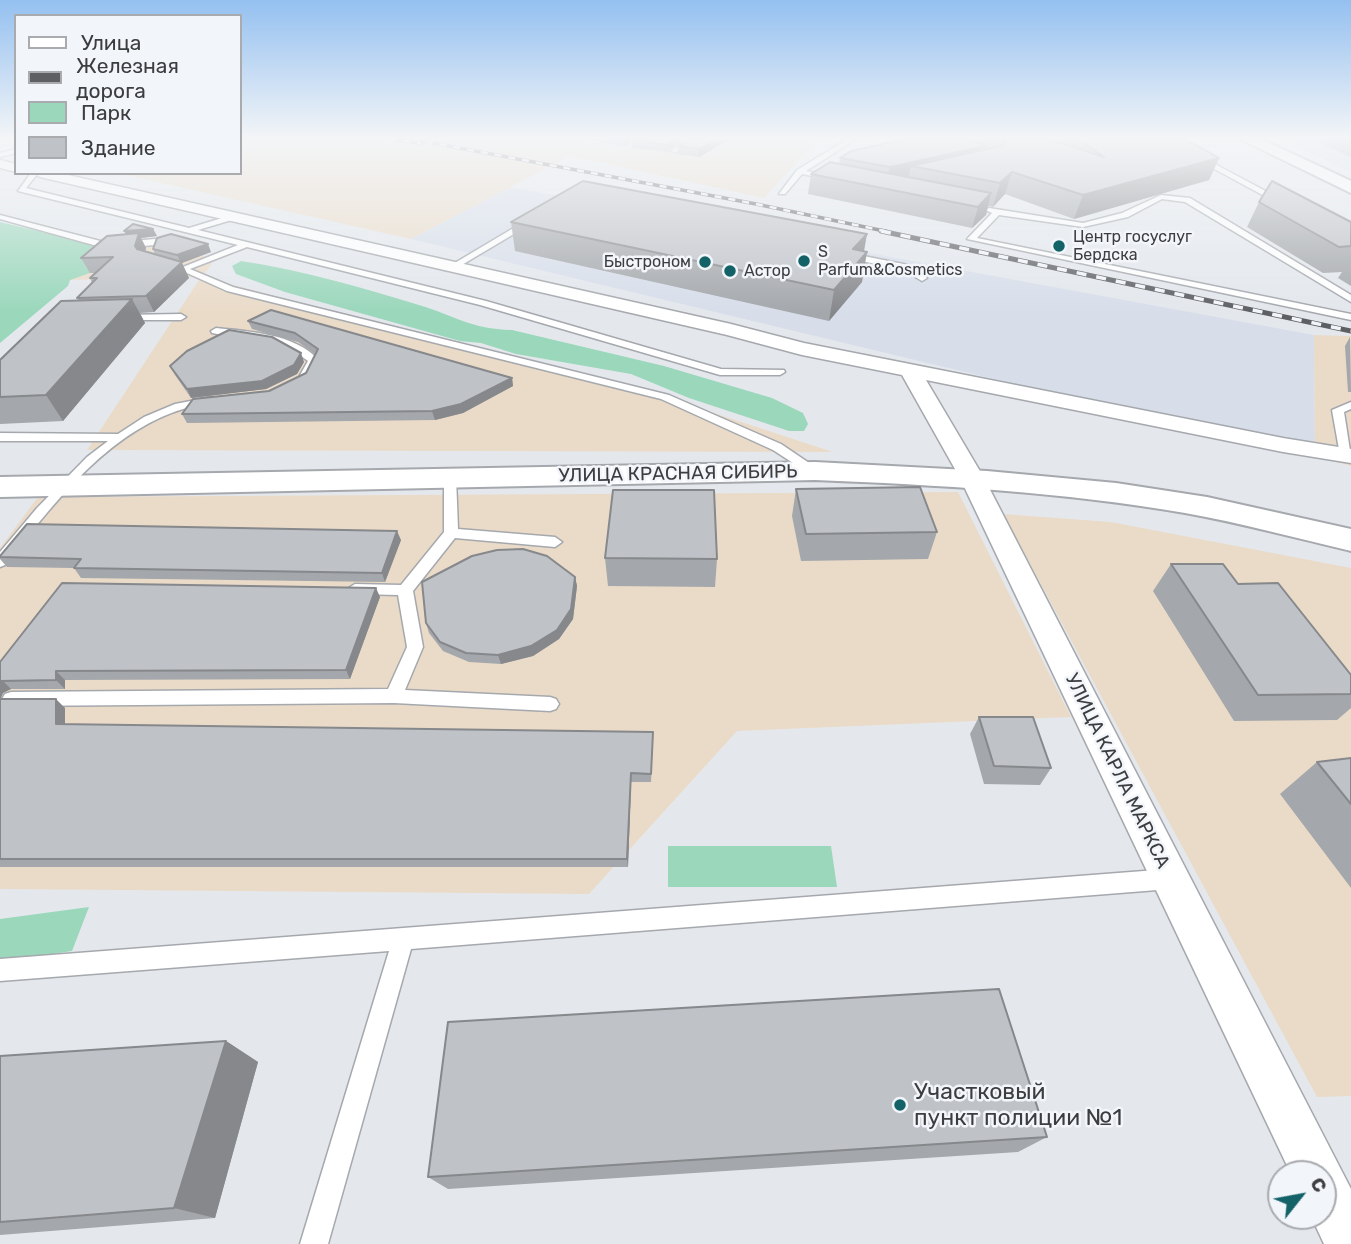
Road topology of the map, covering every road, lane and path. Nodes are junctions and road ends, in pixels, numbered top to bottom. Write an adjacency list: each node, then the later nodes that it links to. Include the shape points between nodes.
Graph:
1 (54, 197): 12 (lane)
2 (145, 197): 10 (street)
3 (1161, 197): 8 (lane, via 1125,215 1083,225)
4 (1161, 197): 17 (lane, via 1187,200)
5 (1273, 197): 6 (lane)
6 (1288, 205)
7 (985, 209): 8 (lane)
8 (997, 212): 19 (lane, via 971,239)
9 (0, 216): 12 (lane, via 108,246 160,241)
10 (232, 217): 12 (lane); 15 (street)
11 (535, 219): 15 (lane)
12 (185, 231): 13 (lane)
13 (246, 245): 23 (lane, via 482,303 720,372); 30 (lane, via 176,267 230,289 665,397 777,447)
14 (839, 254): 16 (lane, via 905,267)
15 (452, 267): 22 (street)
16 (922, 278)
17 (1351, 299)
18 (181, 317): 20 (lane)
19 (1351, 317)
20 (111, 318)
21 (216, 331): 24 (lane, via 270,337 300,348 314,360 303,378)
22 (910, 371): 29 (street); 32 (street, УЛИЦА КАРЛА МАРКСА)
23 (780, 372)
24 (292, 383)
25 (228, 398): 28 (lane, via 160,413)
26 (1351, 405): 29 (lane, via 1338,410)
27 (0, 437): 28 (lane)
28 (117, 437): 33 (lane)
29 (1348, 455)
30 (815, 471): 31 (main road, УЛИЦА КРАСНАЯ СИБИРЬ); 32 (main road, УЛИЦА КРАСНАЯ СИБИРЬ)
31 (450, 477): 33 (main road, УЛИЦА КРАСНАЯ СИБИРЬ); 35 (lane)
32 (972, 478): 36 (main road, УЛИЦА КРАСНАЯ СИБИРЬ, via 1161,499); 44 (street, УЛИЦА КАРЛА МАРКСА)
33 (69, 485): 34 (main road, УЛИЦА КРАСНАЯ СИБИРЬ); 38 (lane, via 41,510)
34 (0, 487)
35 (451, 533): 37 (lane); 40 (lane)
36 (1351, 540)
37 (555, 541)
38 (0, 562)
39 (336, 589): 40 (lane)
40 (405, 590): 41 (lane, via 415,647)
41 (394, 696): 42 (lane); 43 (lane)
42 (11, 699)
43 (550, 704)
44 (1170, 879): 45 (lane); 47 (street, УЛИЦА КАРЛА МАРКСА)
45 (403, 939): 46 (lane); 49 (lane)
46 (0, 970)
47 (1310, 1160)
48 (1337, 1216): 50 (street)
49 (314, 1244)
50 (1351, 1244)

